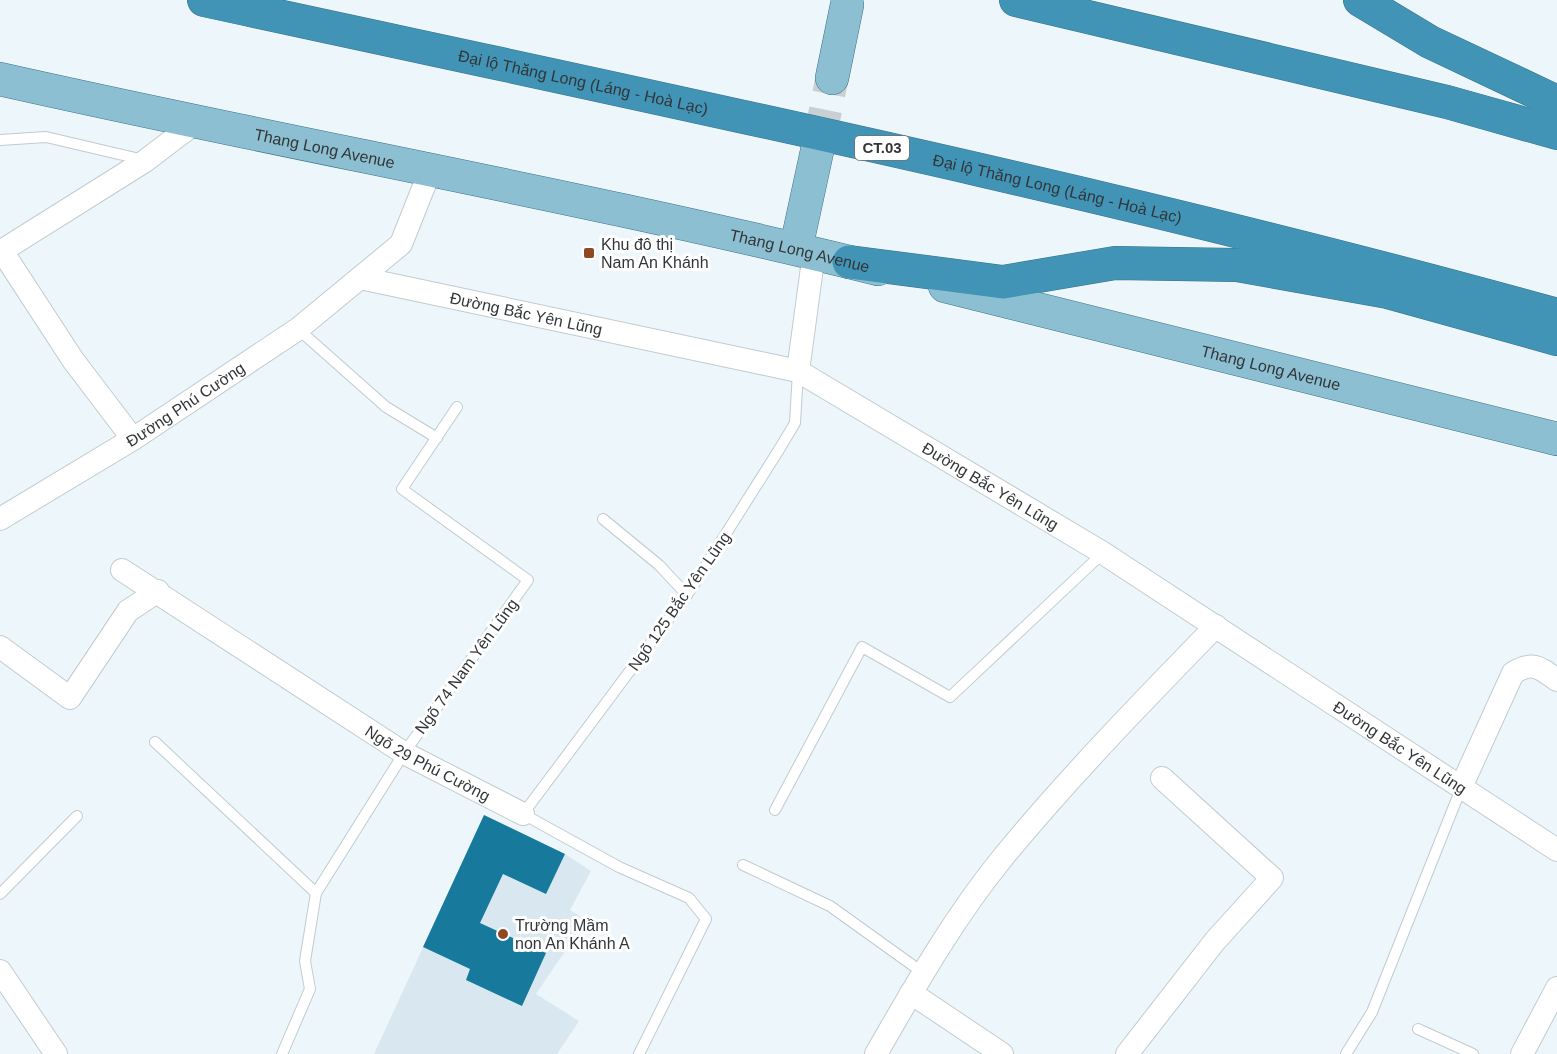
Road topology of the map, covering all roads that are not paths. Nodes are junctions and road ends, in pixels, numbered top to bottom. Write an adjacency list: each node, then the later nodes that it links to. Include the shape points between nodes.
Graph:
1 (204, 0): 18 (highway, Đại lộ Thăng Long (Láng - Hoà Lạc) / CT.03, via 812,131 1398,271)
2 (1017, 0): 9 (highway, via 1447,102)
3 (1360, 0): 7 (highway, via 1430,42)
4 (848, 5): 5 (main road)
5 (832, 78)
6 (0, 79): 8 (main road, Thang Long Avenue)
7 (1557, 102)
8 (195, 123): 12 (street); 13 (main road, Thang Long Avenue)
9 (1557, 132)
10 (0, 140): 12 (lane, via 46,137)
11 (819, 142): 14 (main road)
12 (146, 160): 15 (street)
13 (430, 171): 14 (main road, Thang Long Avenue); 17 (street, Đường Phú Cường, via 401,244)
14 (805, 251): 16 (main road, Thang Long Avenue); 21 (street)
15 (1, 252): 24 (street, via 73,360)
16 (849, 262): 20 (highway, via 1003,282 1115,263 1237,265 1388,292); 25 (main road, Thang Long Avenue)
17 (360, 278): 19 (street, Đường Phú Cường); 21 (street, Đường Bắc Yên Lũng)
18 (1557, 315)
19 (298, 329): 23 (lane, via 386,407); 24 (street, Đường Phú Cường)
20 (1557, 339)
21 (798, 371): 28 (street, Đường Bắc Yên Lũng); 31 (lane, Ngõ 125 Bắc Yên Lũng, via 795,423)
22 (457, 408): 23 (lane)
23 (436, 438): 36 (lane, Ngõ 74 Nam Yên Lũng, via 402,489 528,579)
24 (134, 439): 26 (street, Đường Phú Cường)
25 (1557, 439)
26 (0, 519)
27 (603, 519): 31 (lane)
28 (1103, 553): 32 (street, Đường Bắc Yên Lũng); 39 (lane, via 950,697 862,647)
29 (122, 570): 30 (street, Ngõ 29 Phú Cường)
30 (158, 591): 33 (street, via 128,611 70,698); 36 (street, Ngõ 29 Phú Cường)
31 (687, 595): 40 (lane, Ngõ 125 Bắc Yên Lũng)
32 (1216, 626): 38 (street, Đường Bắc Yên Lũng); 47 (street, via 1116,728 1003,858)
33 (0, 647)
34 (1557, 680): 38 (street, via 1539,667 1525,666 1512,673)
35 (155, 742): 44 (lane)
36 (404, 753): 40 (street, Ngõ 29 Phú Cường); 44 (lane, Ngõ 74 Nam Yên Lũng)
37 (1162, 778): 56 (street, via 1272,878 1215,941)
38 (1462, 785): 42 (street, Đường Bắc Yên Lũng); 57 (lane, via 1372,1012)
39 (775, 810)
40 (523, 814): 53 (lane, Ngõ 29 Phú Cường, via 619,867 689,898 706,919)
41 (77, 816): 45 (lane)
42 (1557, 850)
43 (743, 865): 47 (lane, via 830,906)
44 (316, 893): 52 (lane, via 305,961 310,989)
45 (0, 894)
46 (0, 971): 51 (street)
47 (922, 972): 49 (street)
48 (1557, 988): 59 (street)
49 (911, 993): 54 (street); 55 (street)
50 (1418, 1029): 58 (lane)
51 (56, 1054)
52 (282, 1054)
53 (639, 1054)
54 (876, 1054)
55 (1002, 1054)
56 (1127, 1054)
57 (1346, 1054)
58 (1473, 1054)
59 (1522, 1054)

